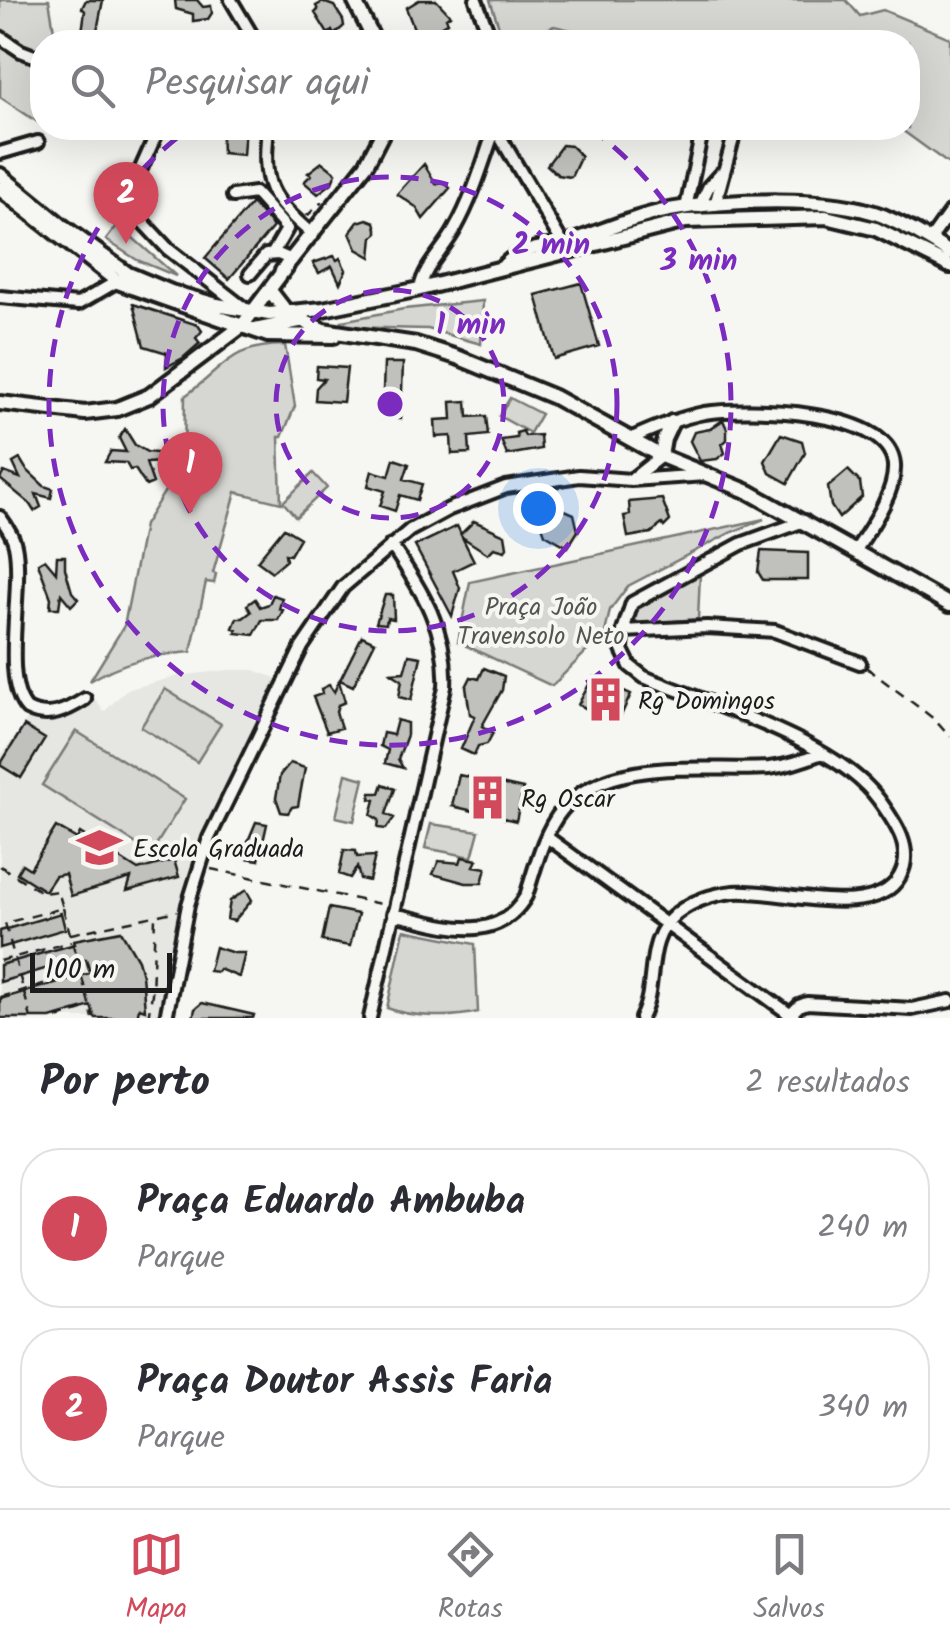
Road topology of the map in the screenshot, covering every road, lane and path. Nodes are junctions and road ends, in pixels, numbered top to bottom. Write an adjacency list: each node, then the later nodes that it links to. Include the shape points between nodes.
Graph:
1 (231, 0): 4 (street)
2 (354, 0): 5 (main road)
3 (476, 0): 6 (street)
4 (249, 30)
5 (369, 30)
6 (487, 30)
7 (0, 36): 8 (street)
8 (30, 54)
9 (154, 140): 38 (street, via 135,182 139,218)
10 (267, 140): 29 (street, via 265,171 272,192)
11 (379, 140): 29 (main road)
12 (491, 140): 19 (street)
13 (502, 140): 18 (street)
14 (732, 140): 20 (street)
15 (700, 141): 26 (street)
16 (38, 142): 17 (street)
17 (0, 152)
18 (510, 153): 19 (street); 31 (street)
19 (484, 160): 39 (street)
20 (722, 173): 25 (street); 26 (street)
21 (0, 174): 37 (main road)
22 (0, 188): 37 (main road)
23 (332, 191): 27 (path, via 308,215)
24 (233, 196): 33 (street, via 255,193 280,218 287,229)
25 (716, 205): 26 (main road); 30 (main road, via 840,206 880,215)
26 (692, 207): 31 (main road)
27 (297, 210)
28 (950, 212): 30 (street)
29 (313, 235): 34 (main road)
30 (930, 240): 32 (main road)
31 (560, 250): 35 (main road, via 686,221 826,217 876,229); 39 (main road)
32 (950, 253)
33 (273, 254): 34 (street); 36 (street)
34 (289, 263): 40 (main road); 43 (main road)
35 (950, 266)
36 (250, 274)
37 (123, 278): 41 (street, via 78,304); 44 (main road)
38 (212, 281): 43 (street); 44 (street)
39 (420, 289): 42 (main road)
40 (271, 292): 43 (main road); 45 (main road)
41 (0, 296)
42 (323, 309): 45 (main road); 46 (main road)
43 (250, 310): 44 (main road); 45 (main road); 47 (main road)
44 (216, 312): 47 (main road); 49 (main road)
45 (288, 314): 46 (main road)
46 (304, 320): 47 (main road); 48 (main road)
47 (243, 327): 48 (main road, via 302,338); 49 (main road); 49 (main road)
48 (346, 336): 52 (main road, via 416,344 457,357)
49 (220, 340): 50 (main road, via 149,396 117,408 85,413)
50 (0, 403)
51 (672, 422): 52 (street); 53 (main road); 59 (street, via 728,410 784,412 869,432 890,452 894,466)
52 (630, 438): 53 (main road)
53 (662, 456): 54 (main road); 55 (street)
54 (707, 476): 55 (street); 57 (main road)
55 (631, 480): 58 (street, via 580,476 506,486 449,509)
56 (0, 517): 63 (street, via 16,546 3,665 8,691 42,715)
57 (804, 521): 59 (main road); 61 (street, via 741,544 642,596 628,610)
58 (391, 545): 70 (street, via 343,587 302,647 222,808); 71 (street, via 436,620 446,669)
59 (856, 550): 60 (main road)
60 (948, 598)
61 (622, 631): 62 (street, via 775,631); 65 (street, via 626,658 644,677)
62 (860, 663): 64 (path)
63 (85, 699)
64 (950, 736)
65 (822, 753): 66 (street, via 767,768 682,767 610,781 574,798); 74 (street, via 874,793 898,829 904,864 896,882 862,901 725,893 696,902)
66 (548, 838): 71 (street, via 526,896 500,924 478,930); 74 (street)
67 (0, 866): 69 (path, via 43,893 58,891)
68 (210, 869): 71 (path)
69 (63, 908): 73 (path); 75 (path)
70 (188, 909): 72 (path); 89 (street)
71 (394, 910): 90 (street)
72 (155, 916): 75 (path); 88 (path)
73 (2, 924): 77 (path)
74 (666, 924): 84 (street); 91 (street, via 652,955)
75 (71, 934): 76 (path)
76 (73, 942): 77 (path); 79 (path)
77 (14, 957): 78 (path); 80 (path)
78 (0, 961)
79 (81, 973): 80 (path); 83 (path)
80 (24, 990): 81 (path); 85 (path)
81 (0, 997)
82 (950, 1001): 84 (street, via 912,1009 818,1002 798,1006)
83 (90, 1008): 86 (path); 87 (path)
84 (791, 1016)
85 (31, 1018)
86 (57, 1018)
87 (93, 1018)
88 (148, 1018)
89 (166, 1018)
90 (370, 1018)
91 (641, 1018)

